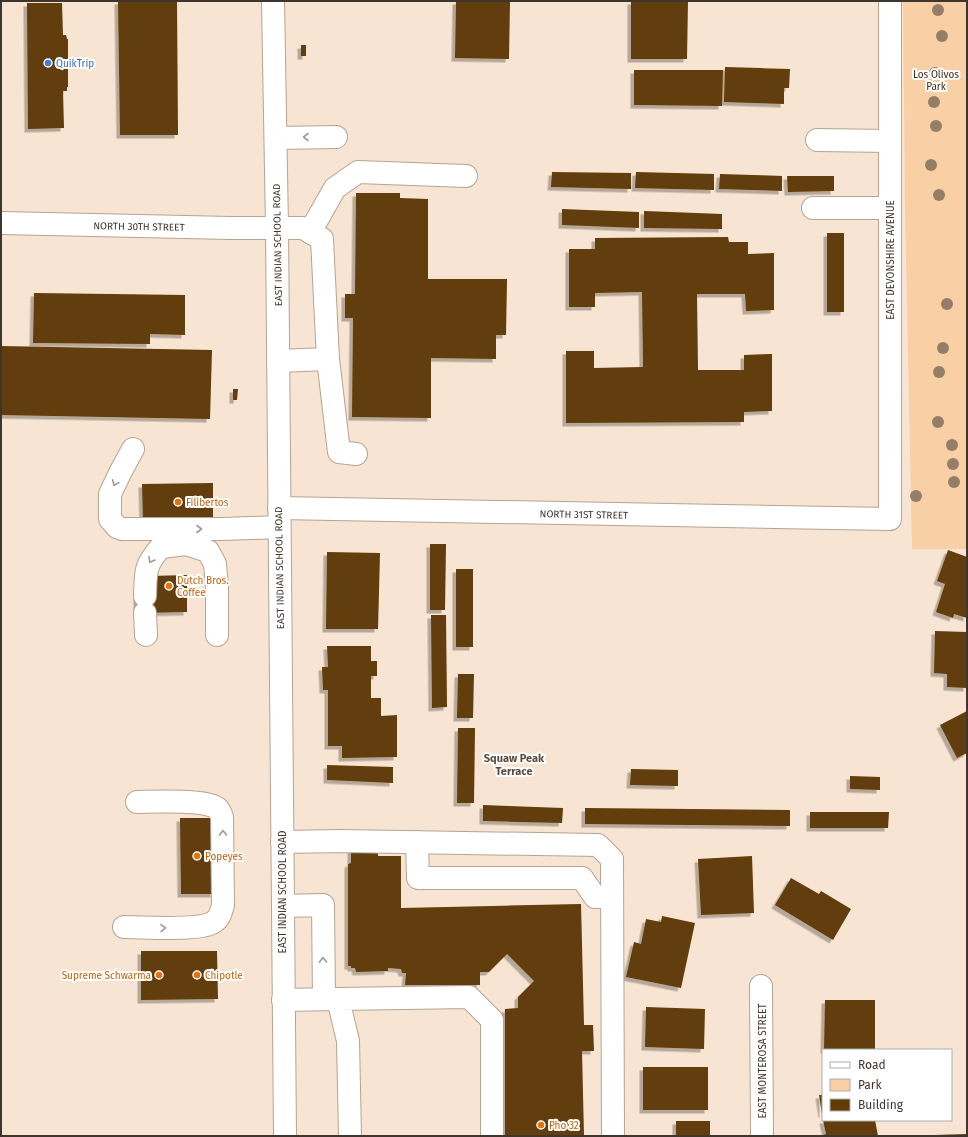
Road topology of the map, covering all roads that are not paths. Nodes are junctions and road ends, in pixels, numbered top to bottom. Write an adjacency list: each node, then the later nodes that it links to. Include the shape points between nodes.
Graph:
1 (274, 1): 4 (street, EAST INDIAN SCHOOL ROAD)
2 (890, 1): 6 (street, EAST DEVONSHIRE AVENUE)
3 (336, 137): 4 (street, one-way to 4)
4 (276, 138): 11 (street, EAST INDIAN SCHOOL ROAD)
5 (816, 140): 6 (street)
6 (890, 141): 9 (street, EAST DEVONSHIRE AVENUE)
7 (466, 176): 12 (street, via 358,172 335,188)
8 (813, 208): 9 (street)
9 (890, 208): 18 (street, EAST DEVONSHIRE AVENUE)
10 (1, 223): 11 (street, NORTH 30TH STREET)
11 (277, 228): 12 (street, NORTH 30TH STREET, via 303,228); 14 (street, EAST INDIAN SCHOOL ROAD)
12 (310, 232): 13 (street, via 322,239)
13 (328, 359): 14 (street); 16 (street, via 339,452)
14 (278, 361): 17 (street, EAST INDIAN SCHOOL ROAD)
15 (133, 449): 17 (street, NORTH 31ST STREET, one-way to 17, via 110,494 110,519 116,527 149,530)
16 (356, 454)
17 (279, 518): 18 (street, NORTH 31ST STREET); 22 (street, EAST INDIAN SCHOOL ROAD)
18 (890, 518)
19 (146, 635): 20 (street, one-way to 19, via 215,564 208,551 186,544 161,547 146,568)
20 (217, 635)
21 (137, 802): 26 (street, one-way to 21, via 195,927 212,924 219,918 223,905 222,817 218,808 195,802)
22 (282, 842): 23 (street); 25 (street, EAST INDIAN SCHOOL ROAD)
23 (417, 842): 24 (street, via 598,845 612,858); 24 (street, via 418,878 582,878 595,897)
24 (612, 897): 33 (street)
25 (283, 906): 28 (street, one-way to 25, via 323,905); 29 (street, EAST INDIAN SCHOOL ROAD)
26 (124, 927)
27 (761, 986): 34 (street, EAST MONTEROSA STREET)
28 (331, 999): 29 (street); 31 (street, via 348,1041); 32 (street, via 469,997 492,1020)
29 (283, 1000): 30 (street, EAST INDIAN SCHOOL ROAD)
30 (285, 1136)
31 (350, 1136)
32 (492, 1136)
33 (613, 1136)
34 (762, 1136)

